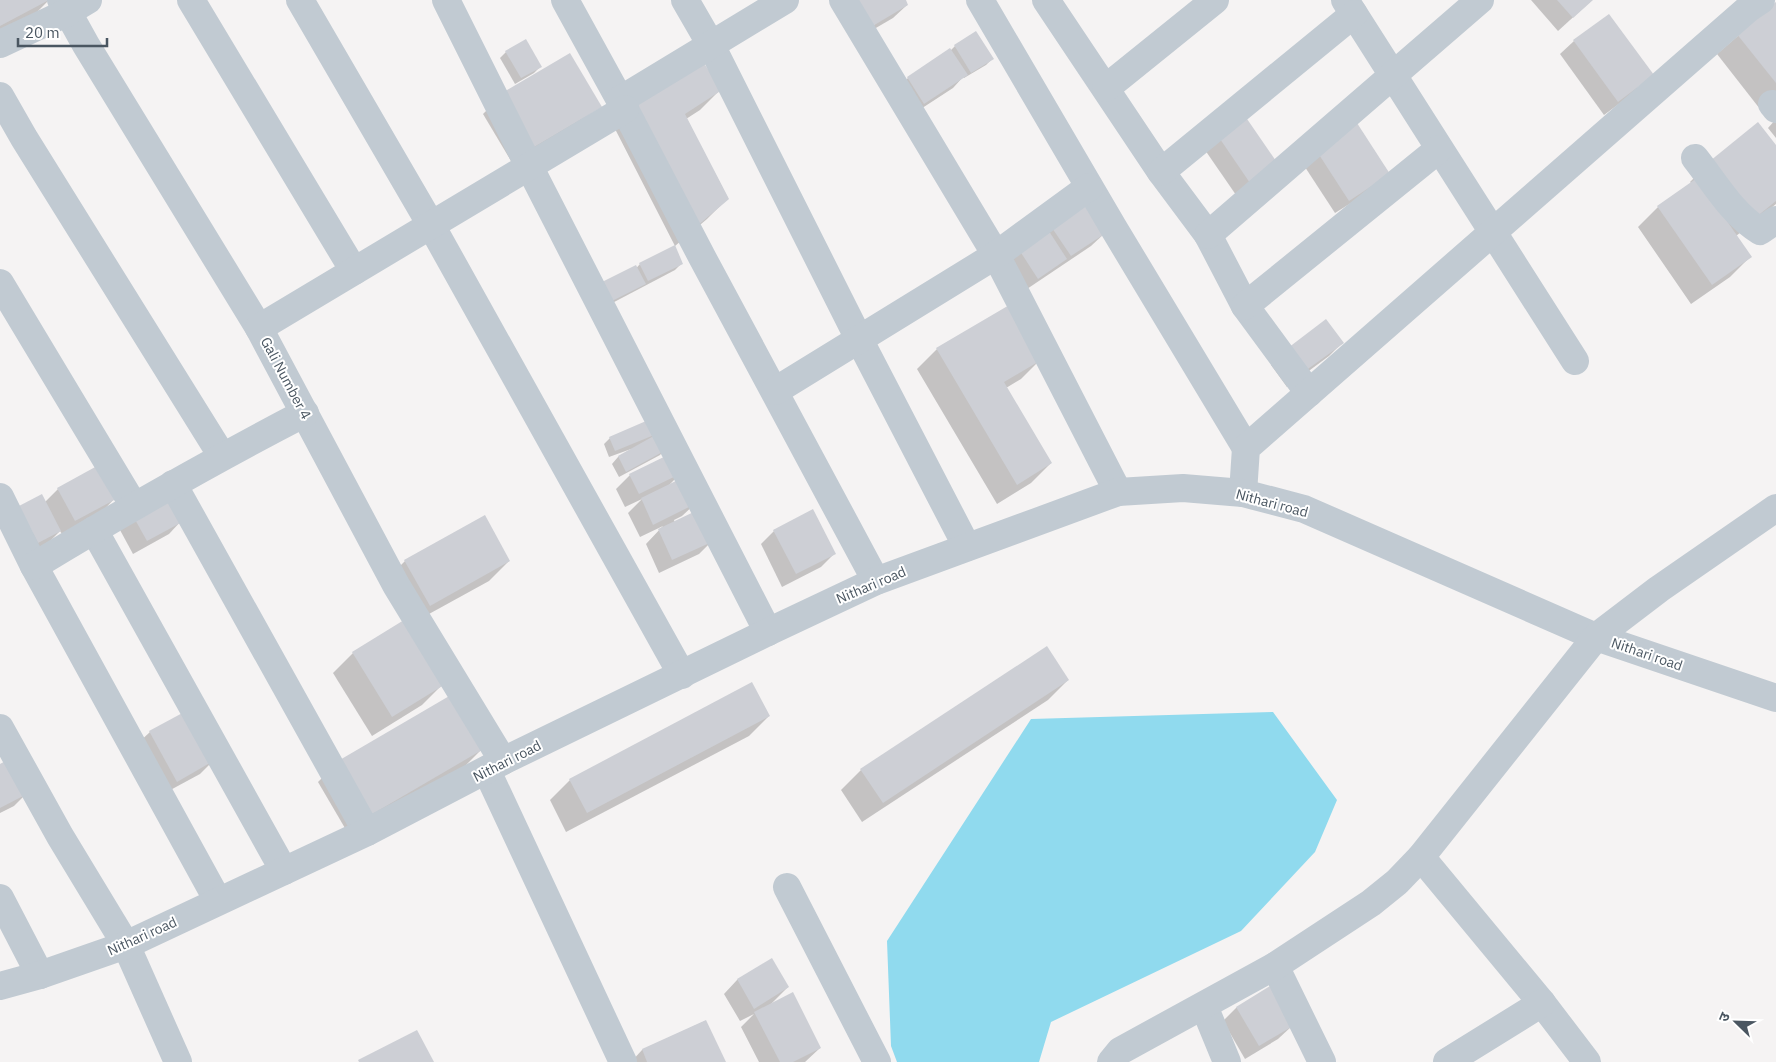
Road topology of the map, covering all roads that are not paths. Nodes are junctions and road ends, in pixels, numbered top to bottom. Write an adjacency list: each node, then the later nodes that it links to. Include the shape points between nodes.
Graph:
1 (191, 0): 31 (street)
2 (300, 0): 27 (street)
3 (446, 0): 23 (street)
4 (565, 0): 20 (street)
5 (685, 0): 16 (street)
6 (785, 0): 16 (street)
7 (843, 0): 30 (street)
8 (980, 0): 25 (street)
9 (1046, 0): 18 (street)
10 (1215, 0): 18 (street)
11 (1480, 0): 17 (street)
12 (1761, 0): 28 (street)
13 (72, 4): 15 (street); 34 (street, Gali Number 4, via 86,45)
14 (1349, 7): 17 (street); 24 (street)
15 (0, 44)
16 (711, 45): 20 (street); 35 (street)
17 (1392, 76): 21 (street); 29 (street)
18 (1106, 88): 24 (street)
19 (0, 96): 41 (street)
20 (622, 104): 23 (street); 37 (street)
21 (1439, 149): 28 (street); 33 (street)
22 (1696, 158): 26 (street, via 1748,224 1760,231)
23 (528, 166): 27 (street); 52 (street)
24 (1161, 172): 29 (street)
25 (1089, 187): 30 (street); 40 (street)
26 (1776, 220)
27 (431, 225): 31 (street); 54 (street)
28 (1492, 233): 36 (street); 38 (street)
29 (1208, 235): 33 (street)
30 (996, 255): 35 (street); 43 (street)
31 (354, 271): 34 (street)
32 (0, 283): 46 (street)
33 (1245, 306): 38 (street)
34 (259, 328): 39 (street, Gali Number 4)
35 (859, 340): 37 (street); 49 (street)
36 (1575, 361)
37 (774, 391): 51 (street)
38 (1309, 393): 40 (street)
39 (304, 413): 41 (street); 57 (street, Gali Number 4)
40 (1246, 448): 44 (street)
41 (222, 456): 42 (street)
42 (173, 484): 46 (street); 58 (street)
43 (1118, 492): 44 (street, Nithari road, via 1183,488); 49 (street, Nithari road)
44 (1243, 493): 53 (street, Nithari road, via 1304,509)
45 (0, 497): 50 (street)
46 (134, 506): 48 (street)
47 (1776, 508): 53 (street)
48 (94, 530): 50 (street); 60 (street)
49 (967, 547): 51 (street, Nithari road)
50 (34, 566): 63 (street)
51 (876, 581): 52 (street, Nithari road)
52 (768, 632): 54 (street, Nithari road)
53 (1596, 637): 55 (street, Nithari road); 59 (street)
54 (682, 675): 57 (street, Nithari road)
55 (1776, 698)
56 (0, 728): 64 (street)
57 (495, 766): 58 (street, Nithari road); 71 (street, Gali Number 4)
58 (367, 832): 60 (street, Nithari road)
59 (1421, 857): 65 (street, via 1371,903); 68 (street)
60 (284, 870): 63 (street, Nithari road)
61 (787, 887): 72 (street)
62 (0, 898): 66 (street)
63 (218, 901): 64 (street, Nithari road)
64 (126, 945): 66 (street, Nithari road); 70 (street)
65 (1275, 966): 69 (street); 75 (street)
66 (40, 975): 67 (street, Nithari road)
67 (0, 986)
68 (1542, 1003): 76 (street); 77 (street)
69 (1204, 1006): 73 (street, via 1120,1051); 74 (street)
70 (178, 1062)
71 (623, 1062)
72 (877, 1062)
73 (1111, 1062)
74 (1227, 1062)
75 (1322, 1062)
76 (1447, 1062)
77 (1587, 1062)

